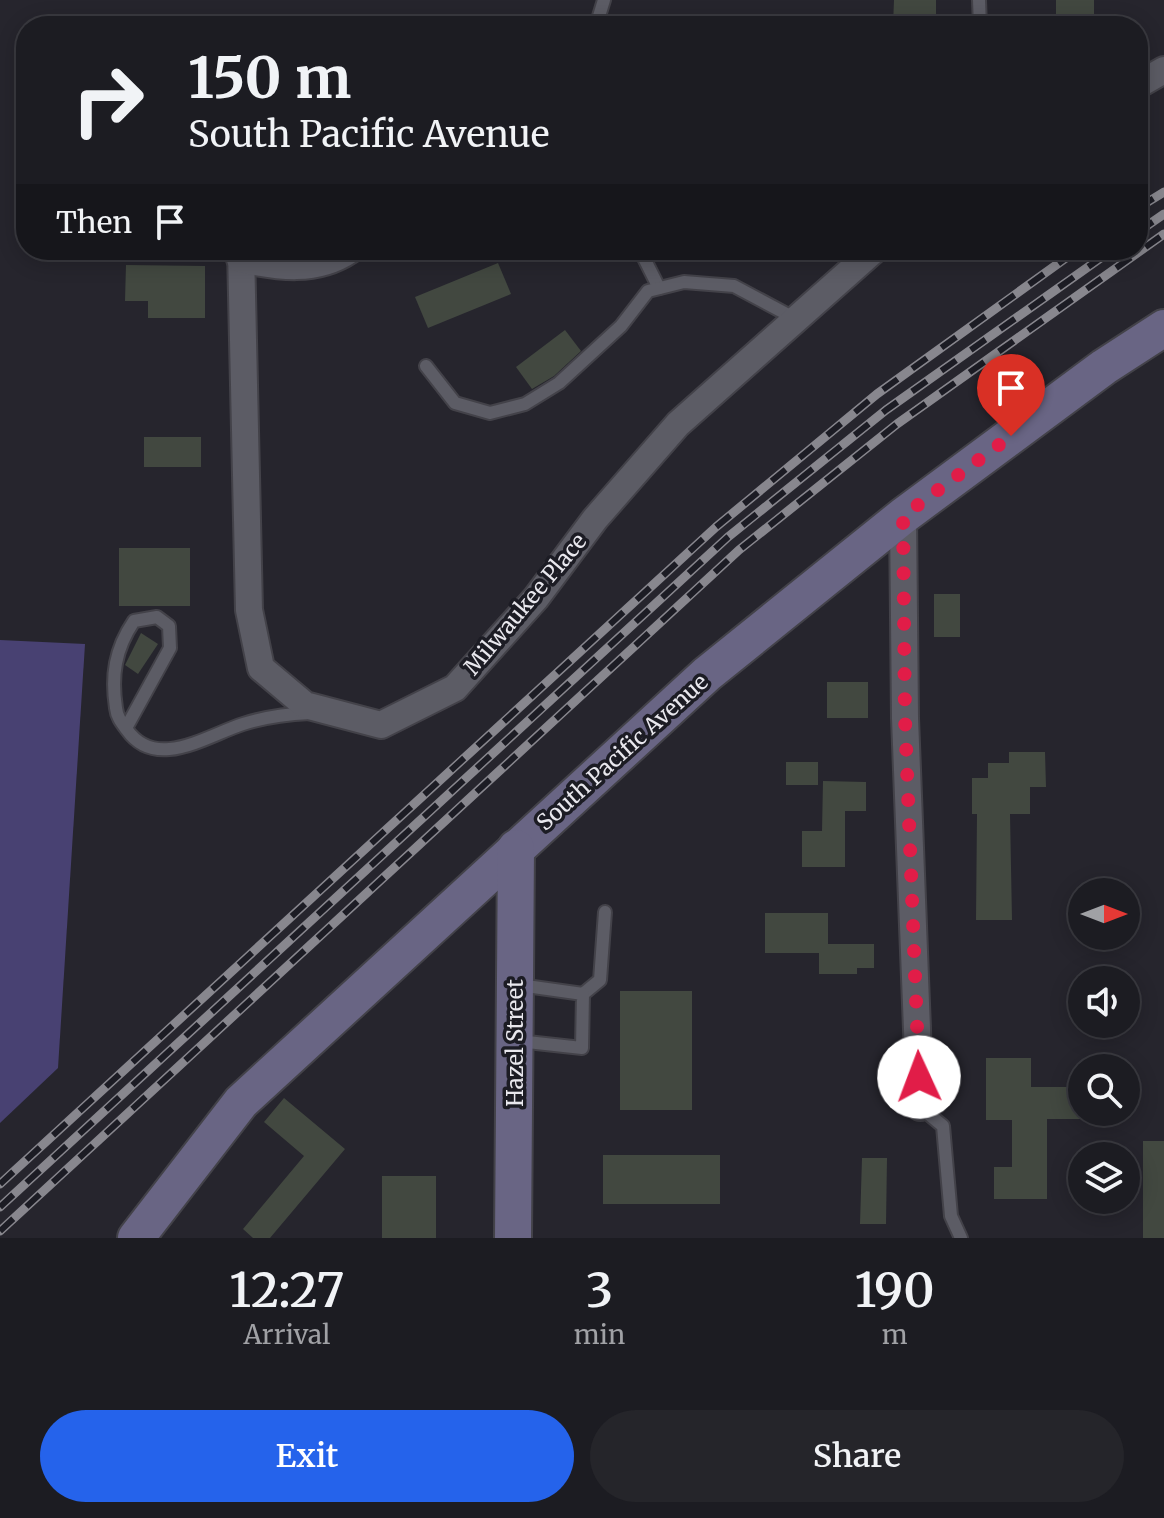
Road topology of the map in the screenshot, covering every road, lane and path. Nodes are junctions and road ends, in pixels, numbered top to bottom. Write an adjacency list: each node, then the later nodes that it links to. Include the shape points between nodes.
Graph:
1 (240, 260): 11 (street, Milwaukee Place, via 249,610 261,668 305,705)
2 (260, 260): 3 (street, via 287,268)
3 (336, 260)
4 (645, 260): 6 (lane)
5 (862, 260): 7 (street, Milwaukee Place)
6 (659, 288): 7 (lane, via 684,282 734,286); 9 (lane, via 648,291 621,326 559,383 525,404 490,413 455,403)
7 (794, 318): 11 (street, Milwaukee Place, via 678,424 455,688 381,725)
8 (1164, 328): 10 (street, South Pacific Avenue)
9 (426, 366)
10 (903, 516): 13 (street, South Pacific Avenue, via 707,674); 18 (street)
11 (329, 712): 12 (lane, via 283,714 185,747 154,751 134,740)
12 (126, 728): 12 (lane, via 117,717 112,682 121,640 134,621 157,617 169,626 170,648)
13 (516, 848): 15 (street, Hazel Street); 19 (street, South Pacific Avenue, via 241,1102)
14 (605, 912): 16 (lane, via 600,980)
15 (515, 984): 16 (lane); 17 (street, Hazel Street)
16 (583, 994): 17 (lane, via 582,1048)
17 (515, 1041): 20 (street, Hazel Street)
18 (920, 1107): 21 (lane, via 943,1126 951,1216)
19 (136, 1238)
20 (513, 1238)
21 (961, 1238)

